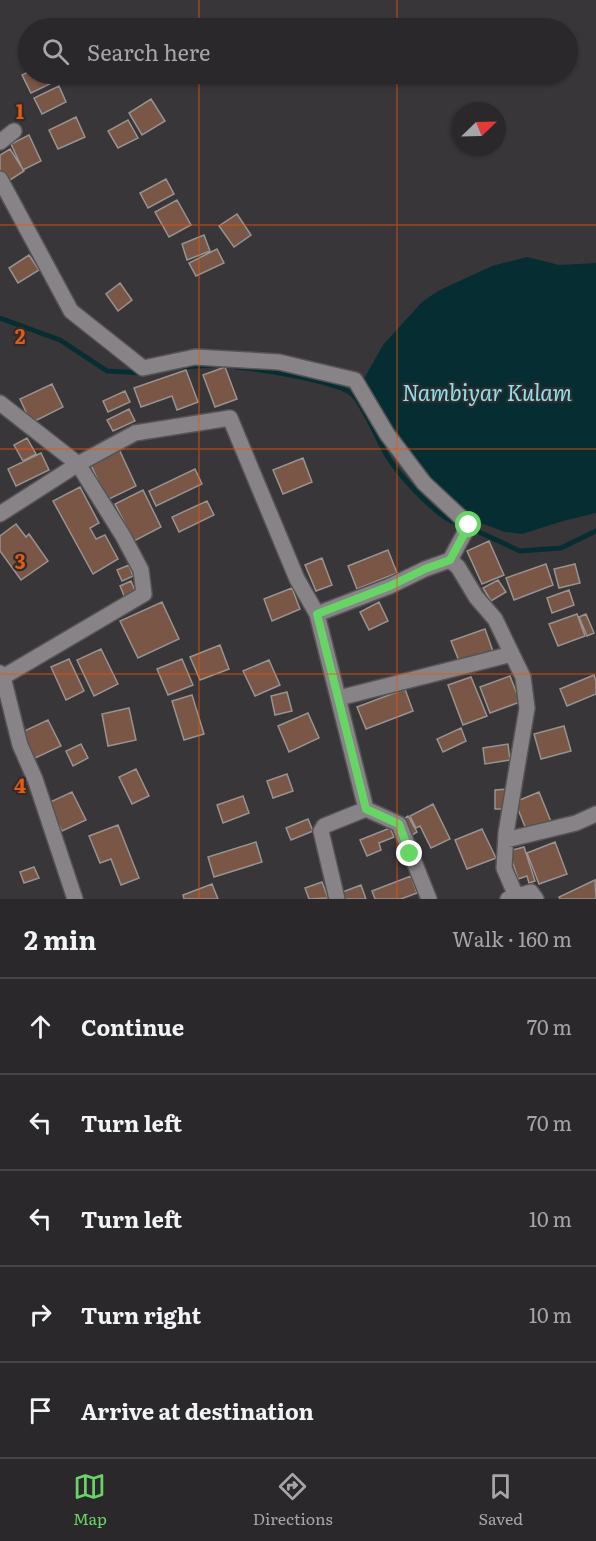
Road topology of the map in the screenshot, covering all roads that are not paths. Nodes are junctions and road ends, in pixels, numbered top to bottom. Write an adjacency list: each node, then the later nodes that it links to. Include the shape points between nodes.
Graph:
1 (14, 131): 2 (street)
2 (0, 142)
3 (0, 179): 7 (street, via 70,311 143,368 195,357 279,362 356,380 387,434 424,483 469,525)
4 (0, 404): 5 (street)
5 (78, 464): 6 (street); 8 (street, via 135,433 230,418 297,579); 10 (street, via 141,570 144,594)
6 (0, 514)
7 (450, 560): 8 (street); 9 (street, via 495,620)
8 (317, 614): 11 (street)
9 (512, 654): 11 (street); 14 (street, via 523,677 527,708)
10 (1, 675): 16 (street, via 20,745)
11 (339, 698): 12 (street)
12 (366, 809): 17 (street, via 324,826 321,831); 18 (street, via 399,824)
13 (596, 814): 14 (street, via 576,823)
14 (506, 840): 15 (street, via 504,868)
15 (512, 897): 19 (street, via 531,892)
16 (75, 899)
17 (337, 899)
18 (429, 899)
19 (536, 899)

